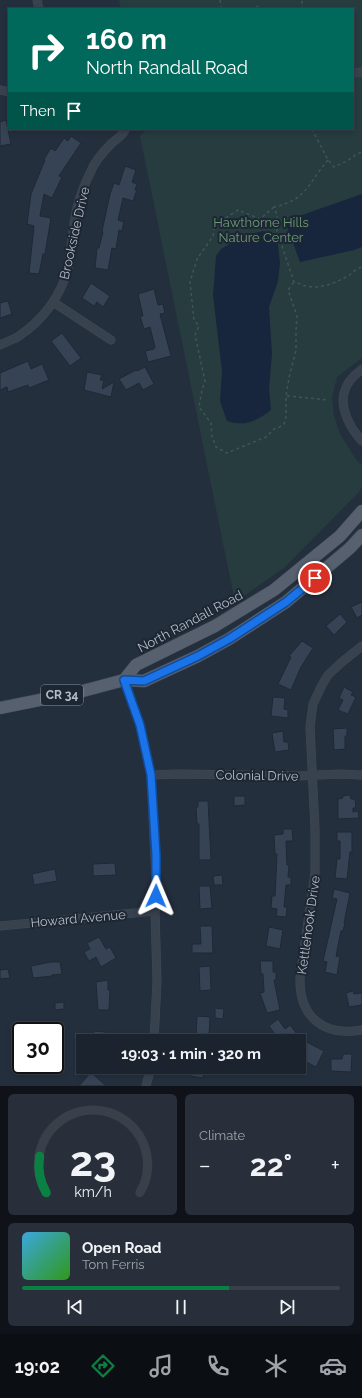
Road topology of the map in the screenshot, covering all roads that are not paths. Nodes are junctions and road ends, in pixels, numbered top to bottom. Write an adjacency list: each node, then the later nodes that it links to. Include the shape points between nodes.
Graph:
1 (125, 130): 2 (street, Brookside Drive, via 102,154 84,185 77,208 68,268)
2 (53, 302): 3 (street); 4 (street, Brookside Drive, via 38,321 19,336)
3 (111, 340)
4 (0, 345)
5 (362, 369): 6 (street, via 347,385 343,402 350,425)
6 (362, 442)
7 (362, 511): 12 (main road, North Randall Road, via 340,536 274,590 215,626 136,665)
8 (362, 535): 10 (main road, CR 34)
9 (362, 545): 10 (main road, via 349,558)
10 (325, 569): 12 (main road, CR 34, via 286,602 229,639 144,681)
11 (362, 646): 15 (street, Kettlehook Drive, via 328,675 313,704 310,727)
12 (124, 680): 13 (main road, CR 34); 14 (street, via 140,725)
13 (0, 708)
14 (151, 775): 15 (street, Colonial Drive); 17 (street, via 156,855)
15 (312, 775): 16 (street, Colonial Drive); 19 (street, Kettlehook Drive, via 316,873 300,978 301,995 307,1011 325,1027 346,1032)
16 (362, 775)
17 (156, 911): 18 (street, Howard Avenue); 20 (street)
18 (0, 926)
19 (362, 1030)
20 (154, 1034)
21 (149, 1074): 22 (street)
22 (146, 1086)

